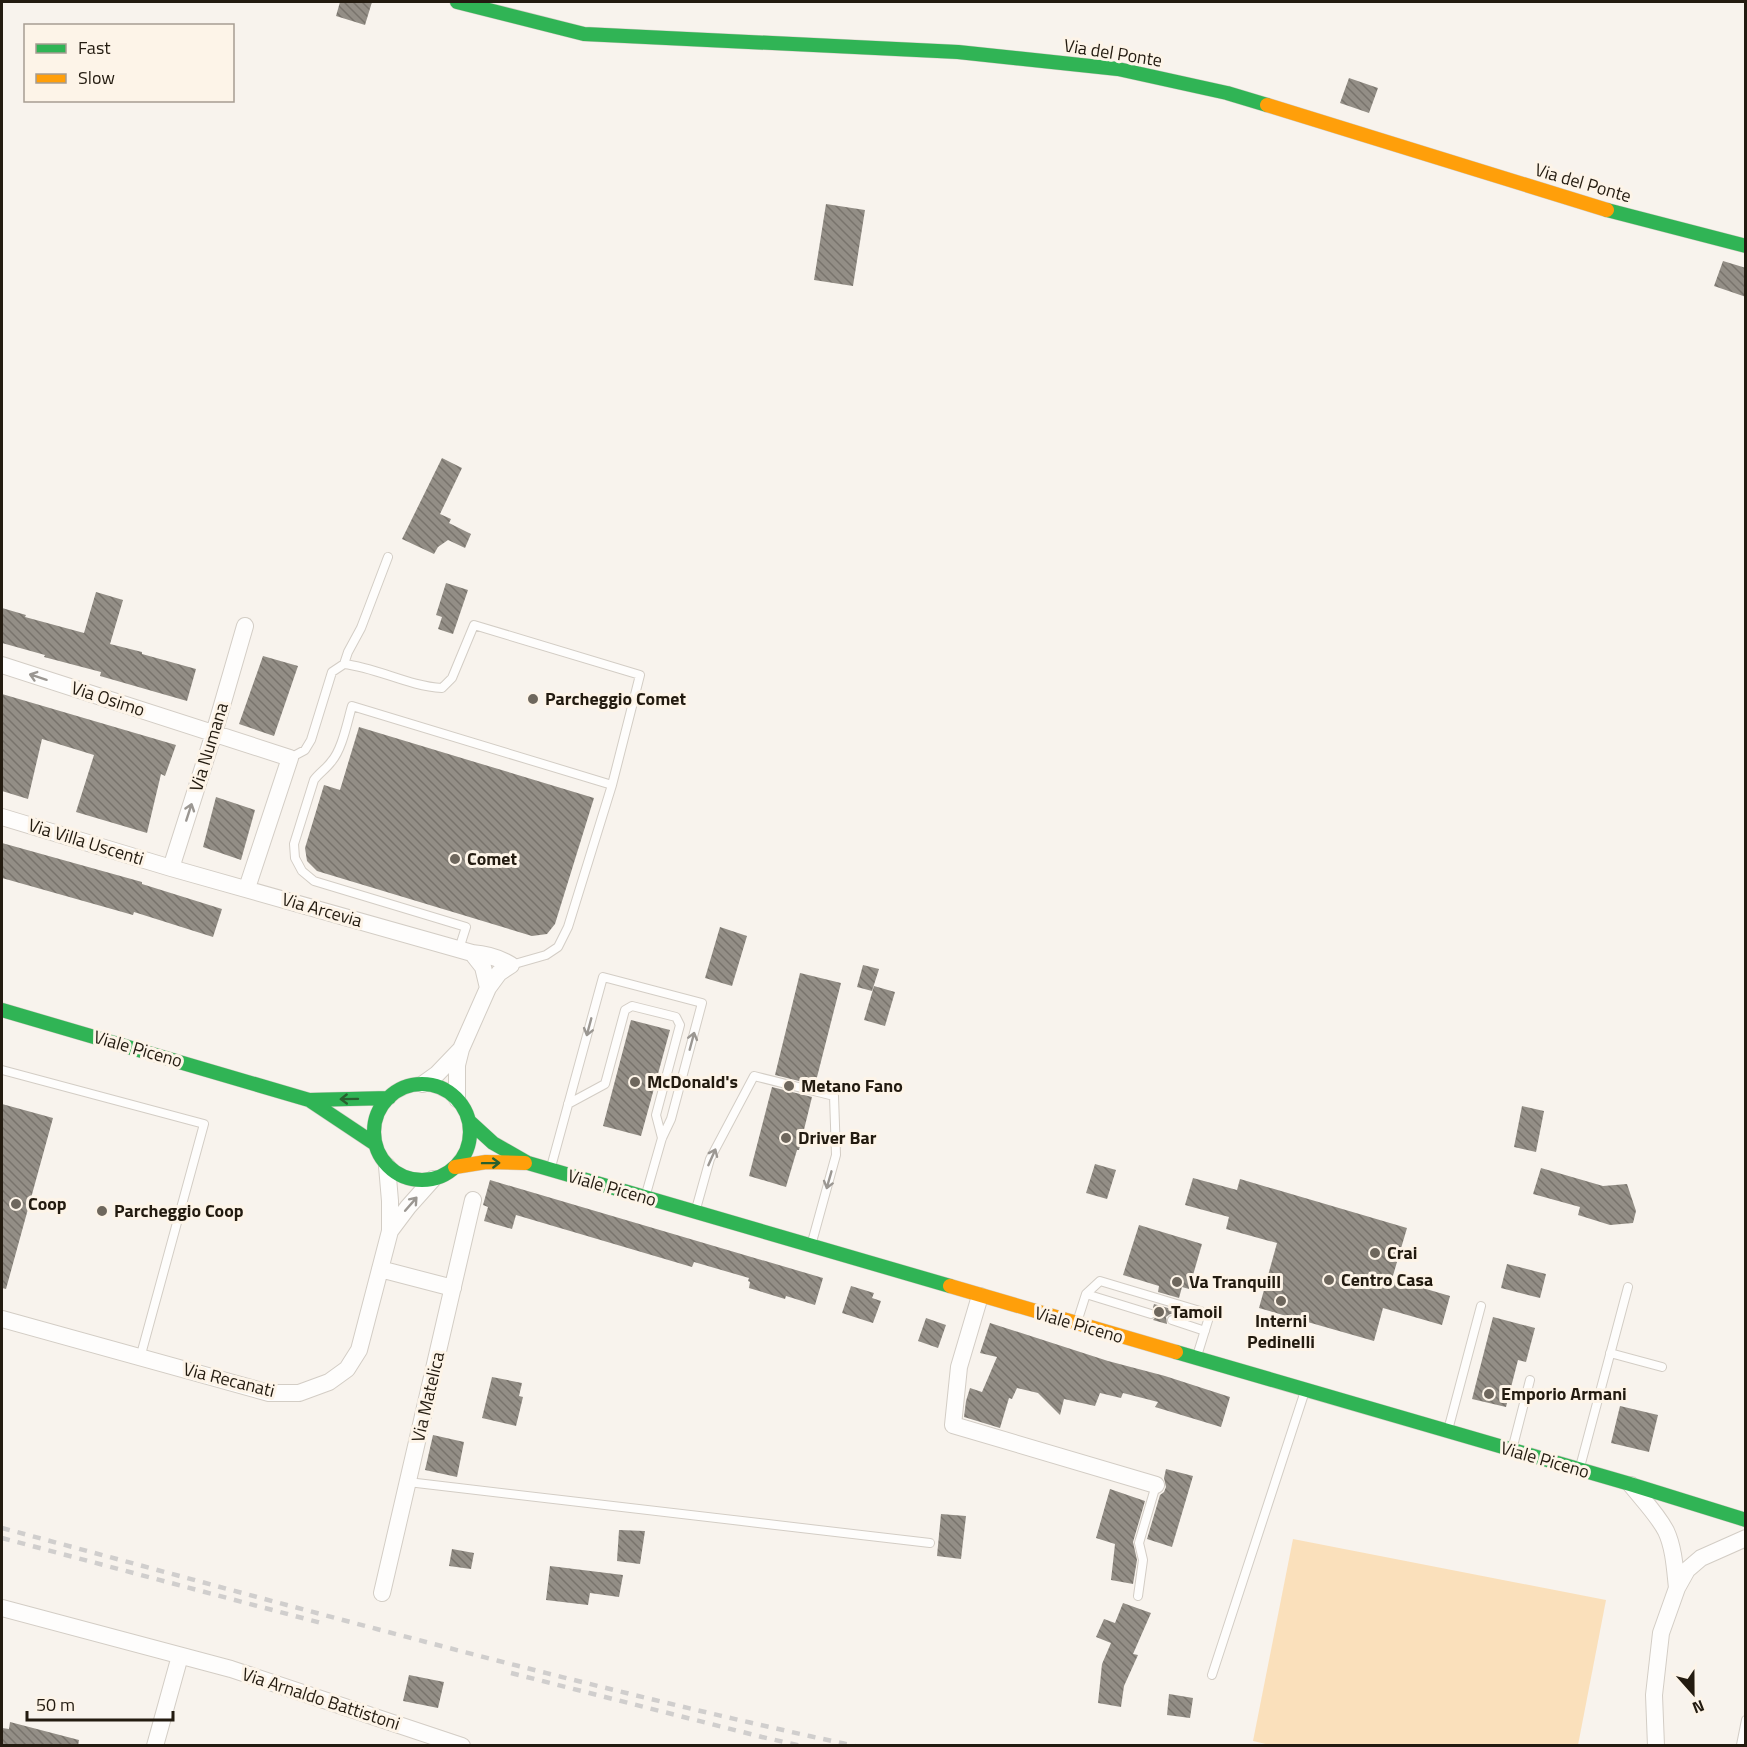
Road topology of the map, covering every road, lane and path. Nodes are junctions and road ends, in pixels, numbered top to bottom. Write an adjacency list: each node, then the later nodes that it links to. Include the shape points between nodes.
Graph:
1 (457, 2): 2 (main road, Via del Ponte, via 584,34 958,52 1118,69 1227,93 1588,205)
2 (1746, 246)
3 (388, 556): 5 (lane)
4 (245, 626): 7 (street, Via Numana)
5 (344, 663): 8 (lane, via 332,672 311,740 305,750); 9 (lane, via 442,688 452,678 474,625 640,675)
6 (2, 665): 7 (street, Via Osimo, one-way to 6)
7 (214, 733): 8 (street, Via Osimo); 11 (street, Via Numana, one-way to 7)
8 (290, 758): 12 (street)
9 (612, 785): 13 (lane, via 352,706 338,753 314,780 294,844 296,858 302,871 314,881 466,927); 14 (lane, via 568,927 558,947 546,955)
10 (2, 817): 11 (street, Via Villa Uscenti)
11 (171, 867): 12 (street, Via Arcevia)
12 (247, 888): 13 (street, Via Arcevia)
13 (465, 951): 14 (street, Via Arcevia, via 493,956); 15 (street, via 483,967)
14 (511, 965): 15 (street)
15 (488, 988): 18 (street)
16 (8, 1011): 17 (lane); 23 (main road, Viale Piceno)
17 (2, 1022)
18 (461, 1049): 20 (street); 22 (street)
19 (2, 1070): 50 (lane, via 204,1124)
20 (423, 1084): 21 (main road, Viale Piceno, via 405,1088); 22 (main road, via 435,1086)
21 (389, 1098): 23 (main road, Viale Piceno, one-way to 23); 27 (main road, via 376,1119)
22 (457, 1099): 25 (main road, Viale Piceno)
23 (309, 1100): 27 (main road, Viale Piceno)
24 (568, 1104): 26 (lane, via 605,1084 625,1010 632,1006 676,1017 680,1024 656,1115); 26 (lane, one-way to 24, via 671,1119 702,1003 603,977); 31 (lane)
25 (469, 1121): 28 (main road, Viale Piceno, via 493,1143); 30 (main road, via 468,1146)
26 (662, 1138): 33 (lane)
27 (375, 1144): 29 (main road, Viale Piceno)
28 (528, 1163): 30 (main road, Viale Piceno, one-way to 28, via 486,1162); 31 (main road, Viale Piceno)
29 (387, 1166): 32 (main road, via 408,1179); 36 (street, Via Recanati)
30 (455, 1167): 32 (main road, Viale Piceno)
31 (550, 1170): 33 (main road, Viale Piceno)
32 (433, 1179): 36 (street, Via Recanati, one-way to 32)
33 (645, 1198): 35 (main road, Viale Piceno)
34 (473, 1200): 40 (street, Via Matelica)
35 (695, 1213): 37 (main road, Viale Piceno); 37 (lane, one-way to 37, via 710,1159 754,1076 834,1096 836,1155)
36 (390, 1231): 38 (street, Via Recanati)
37 (810, 1246): 42 (main road, Viale Piceno)
38 (380, 1269): 40 (street); 50 (street, Via Recanati, via 359,1350 347,1369 329,1382 299,1393 269,1393)
39 (1628, 1287): 49 (lane)
40 (453, 1288): 58 (street, Via Matelica)
41 (1086, 1294): 44 (lane); 47 (lane); 48 (lane, via 1100,1281 1210,1314)
42 (980, 1296): 47 (main road, Viale Piceno); 60 (street, via 960,1367 953,1425)
43 (1481, 1305): 55 (lane)
44 (1151, 1314)
45 (2, 1319): 50 (street, Via Recanati)
46 (1172, 1320): 48 (lane)
47 (1077, 1324): 51 (main road, Viale Piceno)
48 (1205, 1331): 51 (lane)
49 (1610, 1353): 52 (lane); 57 (lane)
50 (140, 1358)
51 (1196, 1359): 54 (main road, Viale Piceno)
52 (1662, 1367)
53 (1530, 1380): 56 (lane)
54 (1305, 1391): 55 (main road, Viale Piceno); 69 (lane)
55 (1447, 1432): 56 (main road, Viale Piceno)
56 (1512, 1450): 57 (main road, Viale Piceno)
57 (1579, 1470): 59 (main road, Viale Piceno)
58 (408, 1482): 63 (lane); 65 (street, Via Matelica)
59 (1630, 1484): 61 (main road, Viale Piceno); 64 (street, via 1667,1533)
60 (1156, 1485): 66 (lane, via 1139,1543 1143,1560)
61 (1746, 1520)
62 (1746, 1538): 64 (street, via 1701,1558 1687,1570)
63 (930, 1543)
64 (1677, 1588): 74 (street, via 1661,1633 1654,1695)
65 (382, 1593)
66 (1138, 1596)
67 (2, 1608): 68 (street, Via Arnaldo Battistoni)
68 (180, 1656): 72 (street); 73 (street, Via Arnaldo Battistoni, via 231,1669)
69 (1212, 1675)
70 (1746, 1720): 71 (lane)
71 (1741, 1745)
72 (155, 1746)
73 (462, 1746)
74 (1656, 1746)

